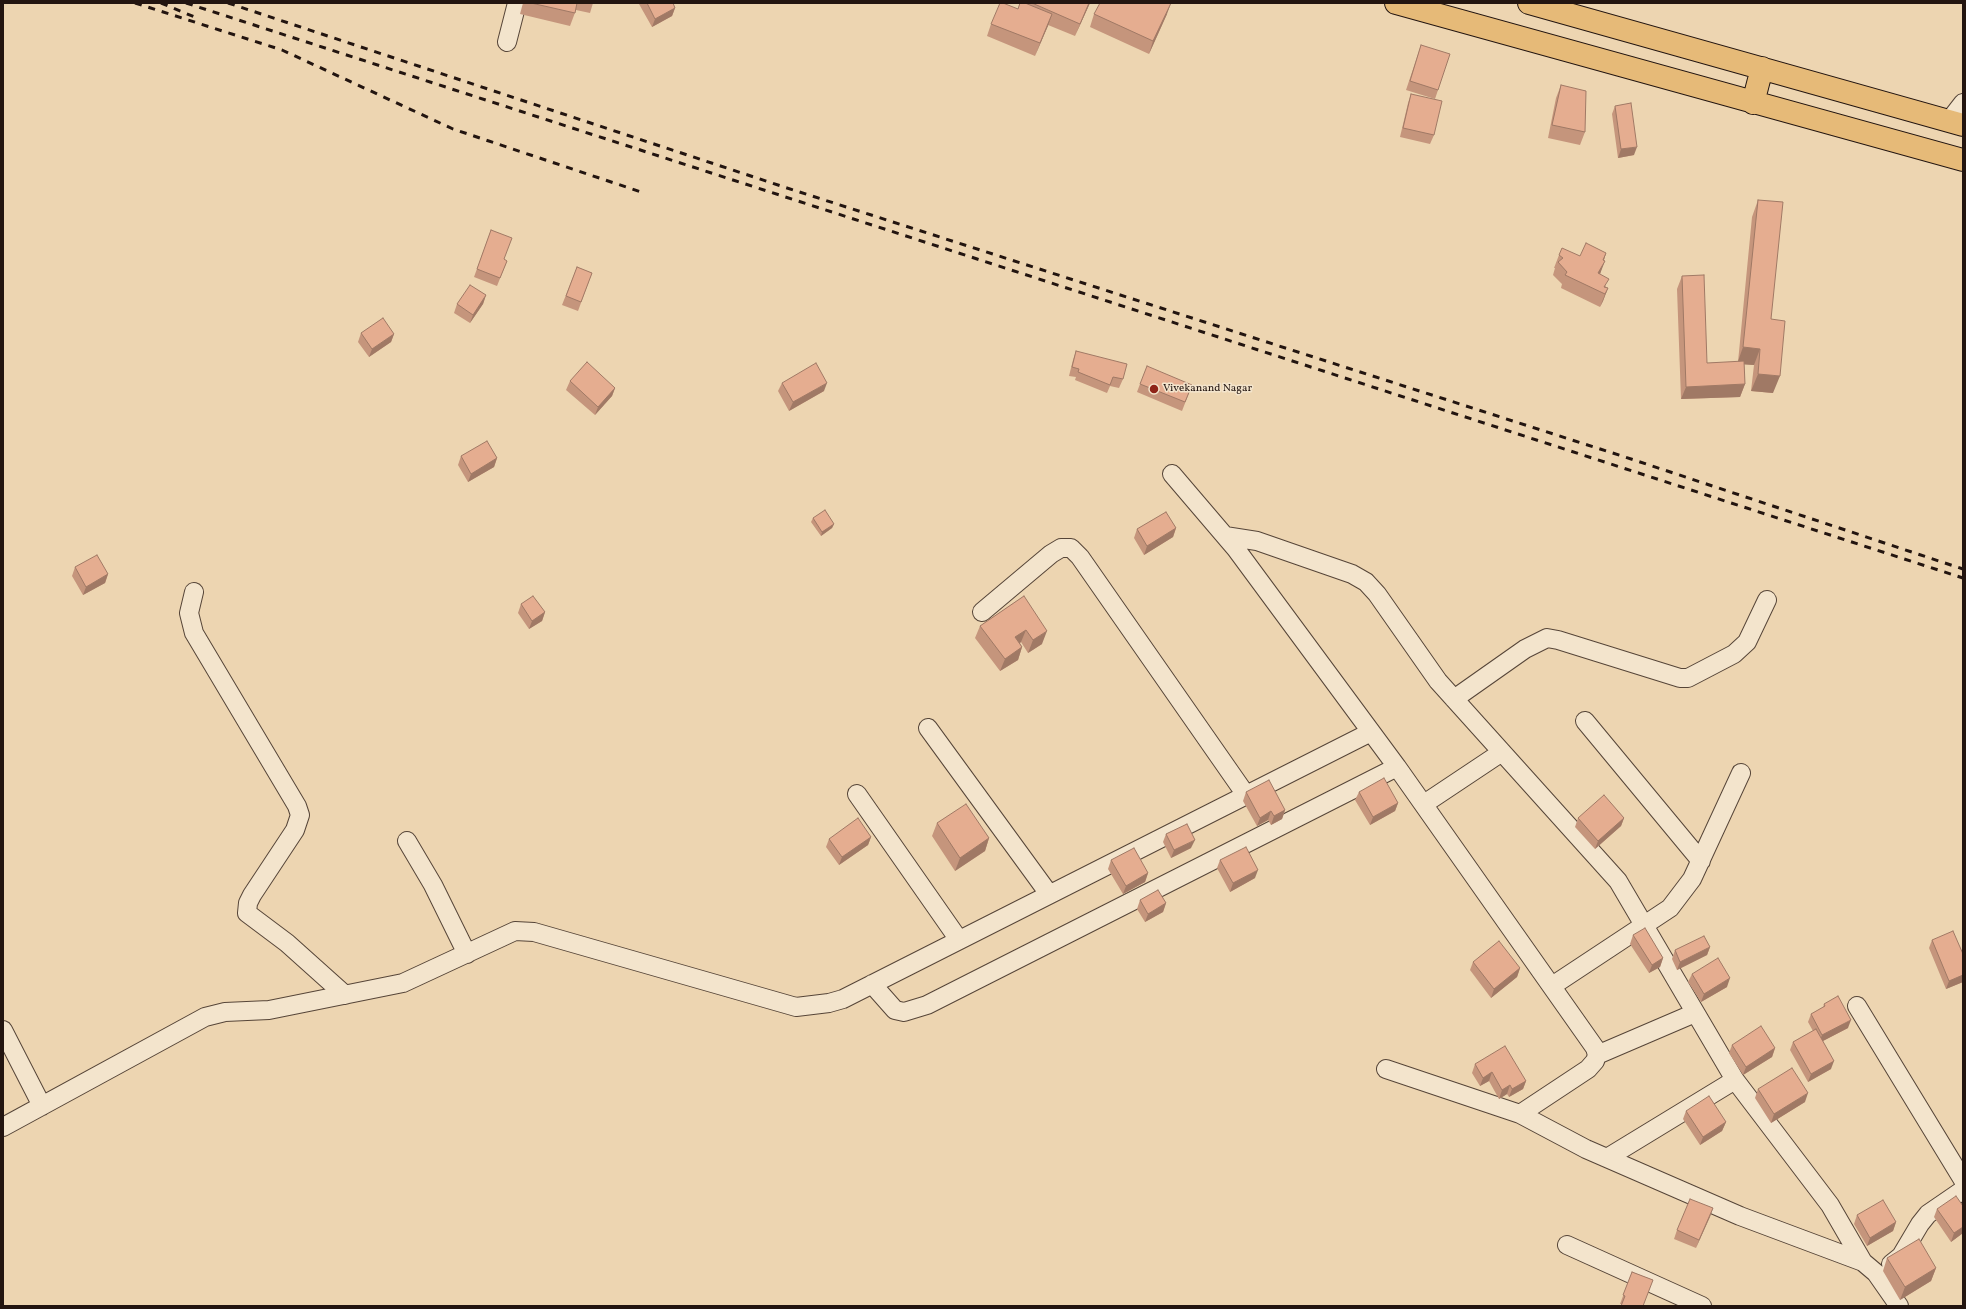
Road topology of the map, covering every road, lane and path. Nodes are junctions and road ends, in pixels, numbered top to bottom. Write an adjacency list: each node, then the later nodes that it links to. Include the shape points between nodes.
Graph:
1 (517, 3): 4 (street)
2 (1396, 3): 6 (highway)
3 (1529, 3): 5 (highway)
4 (507, 42)
5 (1762, 68): 6 (highway); 8 (highway)
6 (1753, 103): 9 (highway)
7 (1963, 103): 8 (street)
8 (1956, 123)
9 (1963, 160)
10 (1172, 474): 11 (street)
11 (1225, 536): 15 (street, via 1257,541 1352,574 1366,582); 18 (street)
12 (194, 592): 33 (street, via 189,613 194,633 298,806 300,815 295,830 252,895 248,903 248,913 287,943)
13 (1767, 600): 15 (street, via 1747,642 1734,654 1688,678 1680,678 1547,638 1525,649)
14 (982, 612): 23 (street, via 1051,554 1061,548 1070,548 1080,557)
15 (1454, 699): 19 (street)
16 (1585, 721): 26 (street)
17 (928, 728): 27 (street)
18 (1371, 732): 20 (street); 23 (street)
19 (1502, 752): 24 (street); 28 (street, via 1618,881)
20 (1397, 767): 24 (street); 31 (street, via 927,1004 904,1012 895,1010)
21 (1740, 773): 26 (street)
22 (857, 794): 29 (street)
23 (1246, 795): 27 (street)
24 (1424, 804): 32 (street)
25 (407, 841): 30 (street, via 433,885)
26 (1701, 861): 28 (street, via 1692,879 1670,908)
27 (1049, 894): 29 (street)
28 (1645, 927): 32 (street); 35 (street)
29 (960, 940): 31 (street)
30 (467, 954): 31 (street, via 514,932 534,932 796,1007 836,1001); 33 (street, via 403,983)
31 (872, 984)
32 (1552, 986): 37 (street, via 1588,1036)
33 (345, 995): 40 (street, via 269,1010 225,1012 205,1017)
34 (1857, 1006): 44 (street)
35 (1695, 1013): 37 (street); 39 (street)
36 (3, 1030): 40 (street)
37 (1597, 1055): 41 (street, via 1588,1069)
38 (1386, 1069): 41 (street)
39 (1735, 1080): 43 (street); 47 (street, via 1830,1205)
40 (42, 1106): 42 (street)
41 (1520, 1114): 43 (street)
42 (3, 1127)
43 (1607, 1158): 47 (street, via 1740,1216)
44 (1963, 1180)
45 (1963, 1190): 47 (street, via 1928,1214 1901,1256)
46 (1567, 1245): 48 (street)
47 (1869, 1267): 49 (street)
48 (1702, 1306)
49 (1899, 1306)

